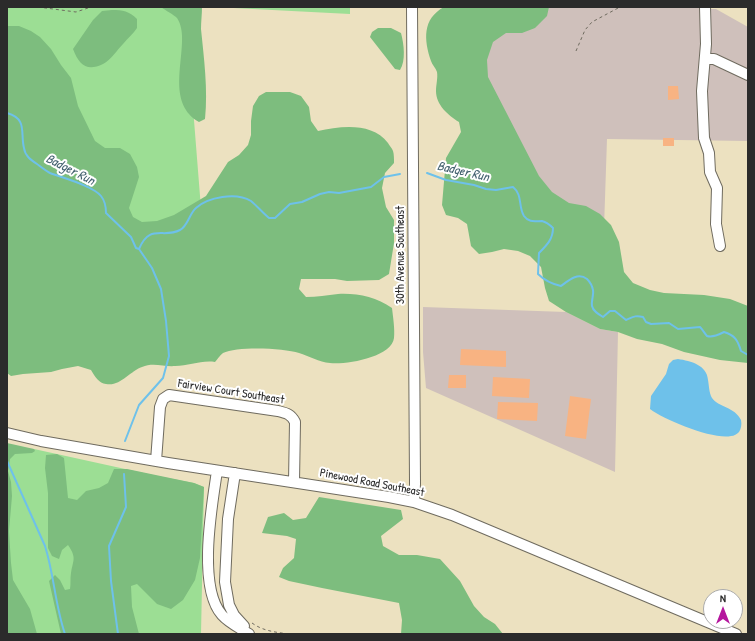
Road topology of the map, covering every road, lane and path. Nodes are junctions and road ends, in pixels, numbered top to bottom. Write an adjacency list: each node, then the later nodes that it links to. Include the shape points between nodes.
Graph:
1 (38, 7): 2 (path, via 76,12)
2 (90, 7)
3 (412, 7): 15 (street, 30th Avenue Southeast)
4 (620, 7): 6 (path, via 592,22 585,30)
5 (705, 7): 7 (street)
6 (576, 51)
7 (705, 59): 8 (street, via 714,59); 9 (street, via 702,91 704,138 709,153 710,172 717,188 716,224)
8 (748, 75)
9 (720, 246)
10 (7, 433): 11 (street, Pinewood Road Southeast)
11 (156, 461): 12 (street, Pinewood Road Southeast); 14 (street, Fairview Court Southeast, via 160,407 163,399 169,395 278,411 289,414 295,422)
12 (217, 471): 13 (street, Pinewood Road Southeast); 17 (street, via 210,521)
13 (235, 473): 14 (street, Pinewood Road Southeast); 16 (street, via 227,524)
14 (294, 482): 15 (street, Pinewood Road Southeast)
15 (414, 502): 21 (street, Pinewood Road Southeast, via 452,515)
16 (225, 582): 17 (street); 19 (street, via 234,615)
17 (210, 584): 19 (street, via 214,602 221,614)
18 (249, 621): 20 (path, via 268,631)
19 (250, 634)
20 (288, 634)
21 (736, 634)

